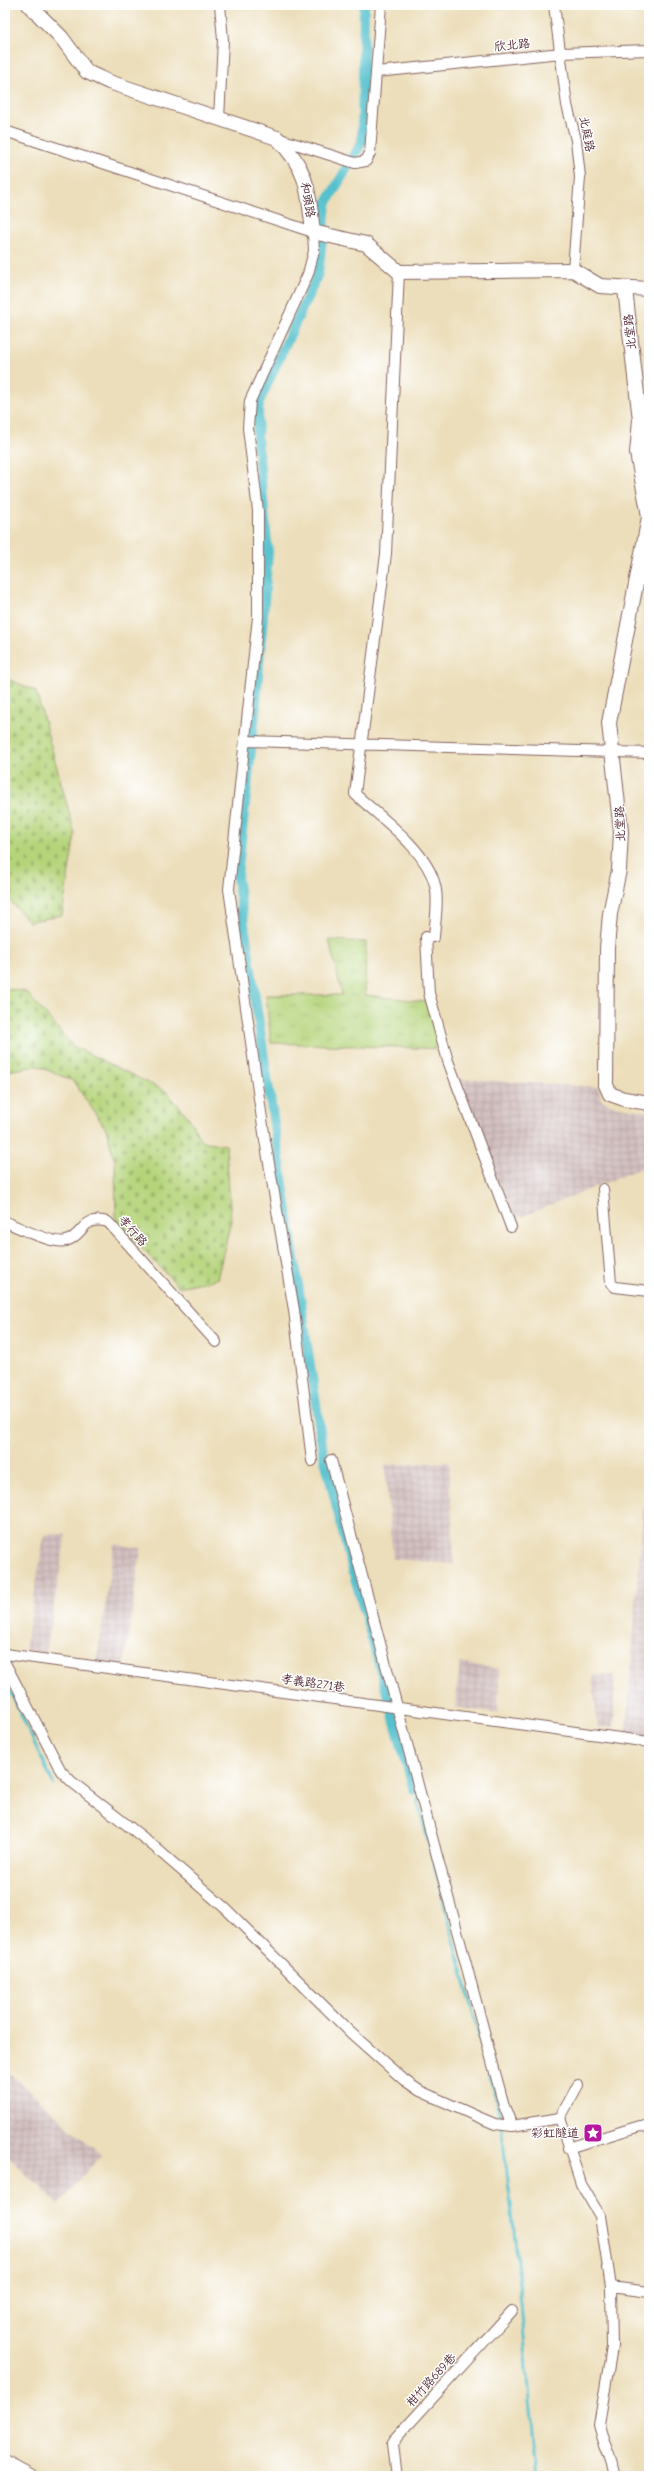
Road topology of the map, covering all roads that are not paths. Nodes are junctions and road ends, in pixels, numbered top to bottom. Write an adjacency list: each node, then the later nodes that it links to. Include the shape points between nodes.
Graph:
1 (29, 5): 8 (street, 和頭路, via 61,37 87,72 109,82)
2 (220, 5): 8 (street, via 223,40)
3 (381, 5): 7 (street)
4 (554, 5): 6 (street, 北庭路)
5 (649, 50): 6 (street, 欣北路)
6 (561, 53): 7 (street, 欣北路); 12 (street, 北庭路, via 580,177)
7 (377, 72): 10 (street, via 370,152 366,161 355,163)
8 (219, 119): 10 (street, 和頭路)
9 (5, 131): 11 (street)
10 (277, 138): 11 (street, 和頭路, via 292,153 304,176)
11 (313, 232): 13 (street, 和頭路, via 366,244); 17 (street, via 314,251 308,274 250,401 248,428 258,512 258,617)
12 (573, 270): 13 (street); 14 (street, via 600,286)
13 (399, 272): 18 (street, via 386,554)
14 (625, 289): 15 (street); 16 (street, 北堂路, via 640,420 637,453)
15 (649, 290)
16 (649, 517): 19 (street, 北堂路, via 609,723)
17 (245, 741): 18 (street); 28 (street, via 230,889 265,1140 294,1310)
18 (362, 745): 19 (street); 24 (street, via 355,794 421,856 430,870 436,887 430,937 429,993 446,1053)
19 (613, 752): 20 (street); 21 (street, 北堂路, via 621,832 620,870 610,914 607,948 606,1085 610,1094)
20 (649, 753)
21 (649, 1103)
22 (603, 1189): 25 (street, via 611,1283 615,1287)
23 (5, 1222): 26 (street, 孝行路, via 53,1240 66,1241 74,1237 90,1221 108,1222)
24 (511, 1227)
25 (649, 1291)
26 (216, 1342)
27 (331, 1460): 31 (street)
28 (312, 1461)
29 (5, 1654): 31 (street, 孝義路271巷)
30 (5, 1663): 35 (street, via 62,1771 72,1782 150,1843 226,1909 334,2016 404,2080 420,2091 494,2124)
31 (399, 1709): 32 (street, 孝義路271巷); 35 (street, via 504,2106)
32 (649, 1742)
33 (578, 2085): 34 (street)
34 (560, 2118): 35 (street); 37 (street)
35 (512, 2126)
36 (649, 2127): 37 (street, via 640,2126)
37 (568, 2148): 38 (street, via 582,2184 600,2216)
38 (611, 2287): 39 (street); 44 (street, via 612,2347 600,2425 601,2436 613,2463)
39 (649, 2292)
40 (512, 2310): 43 (street, 柑竹路689巷, via 396,2437 392,2446)
41 (5, 2462): 42 (street)
42 (31, 2476)
43 (396, 2476)
44 (614, 2476)

